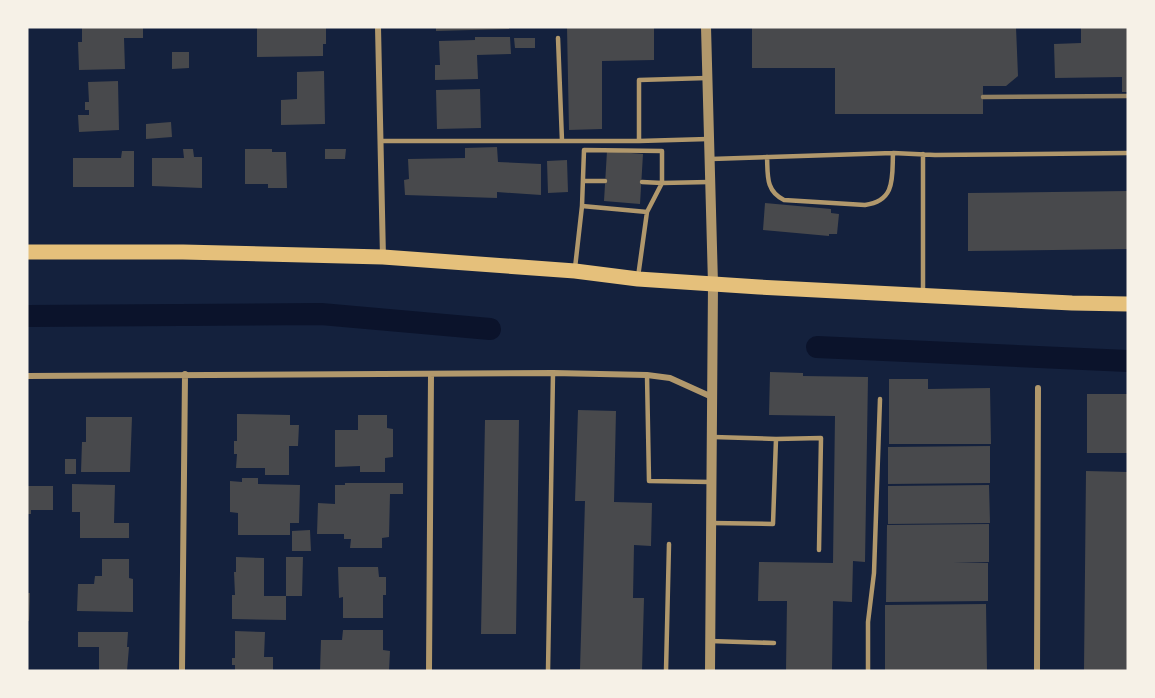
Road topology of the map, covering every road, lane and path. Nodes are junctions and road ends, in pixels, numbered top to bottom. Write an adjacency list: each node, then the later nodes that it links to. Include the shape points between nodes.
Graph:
1 (378, 27): 6 (street)
2 (706, 27): 4 (street)
3 (558, 38): 7 (lane)
4 (707, 78): 5 (street); 8 (lane, via 639,80)
5 (708, 139): 8 (lane); 13 (street)
6 (381, 141): 7 (lane); 22 (street)
7 (561, 141): 8 (lane)
8 (639, 141)
9 (893, 153): 11 (lane); 12 (lane); 12 (lane, via 891,188 874,204 865,205 777,197 769,186)
10 (1128, 153): 11 (lane)
11 (923, 154): 26 (lane)
12 (767, 156): 13 (lane)
13 (709, 159): 17 (street)
14 (583, 181): 15 (lane); 18 (lane, via 584,150 662,152); 19 (lane)
15 (605, 181)
16 (642, 182): 18 (lane)
17 (709, 182): 18 (lane); 25 (street)
18 (662, 183): 20 (lane)
19 (582, 206): 20 (lane); 23 (lane)
20 (647, 212): 24 (lane)
21 (27, 252): 22 (main road)
22 (383, 257): 23 (main road)
23 (575, 271): 24 (main road)
24 (638, 279): 25 (main road)
25 (713, 284): 26 (main road); 34 (street)
26 (923, 296): 27 (main road)
27 (1128, 304)
28 (553, 373): 30 (street); 31 (street); 46 (lane)
29 (185, 374): 30 (street); 32 (street); 44 (street)
30 (431, 374): 45 (street)
31 (647, 375): 34 (street, via 670,378); 38 (lane, via 649,481)
32 (27, 376)
33 (1038, 388): 50 (street)
34 (713, 398): 36 (street)
35 (880, 399): 49 (lane)
36 (713, 437): 37 (lane); 38 (street)
37 (776, 438): 39 (lane, via 773,524); 41 (lane, via 821,438)
38 (712, 482): 39 (street)
39 (711, 523): 42 (street)
40 (669, 544): 47 (lane)
41 (819, 550)
42 (710, 641): 43 (lane); 48 (street)
43 (774, 643)
44 (182, 671)
45 (429, 671)
46 (548, 671)
47 (666, 671)
48 (710, 671)
49 (868, 671)
50 (1037, 671)

